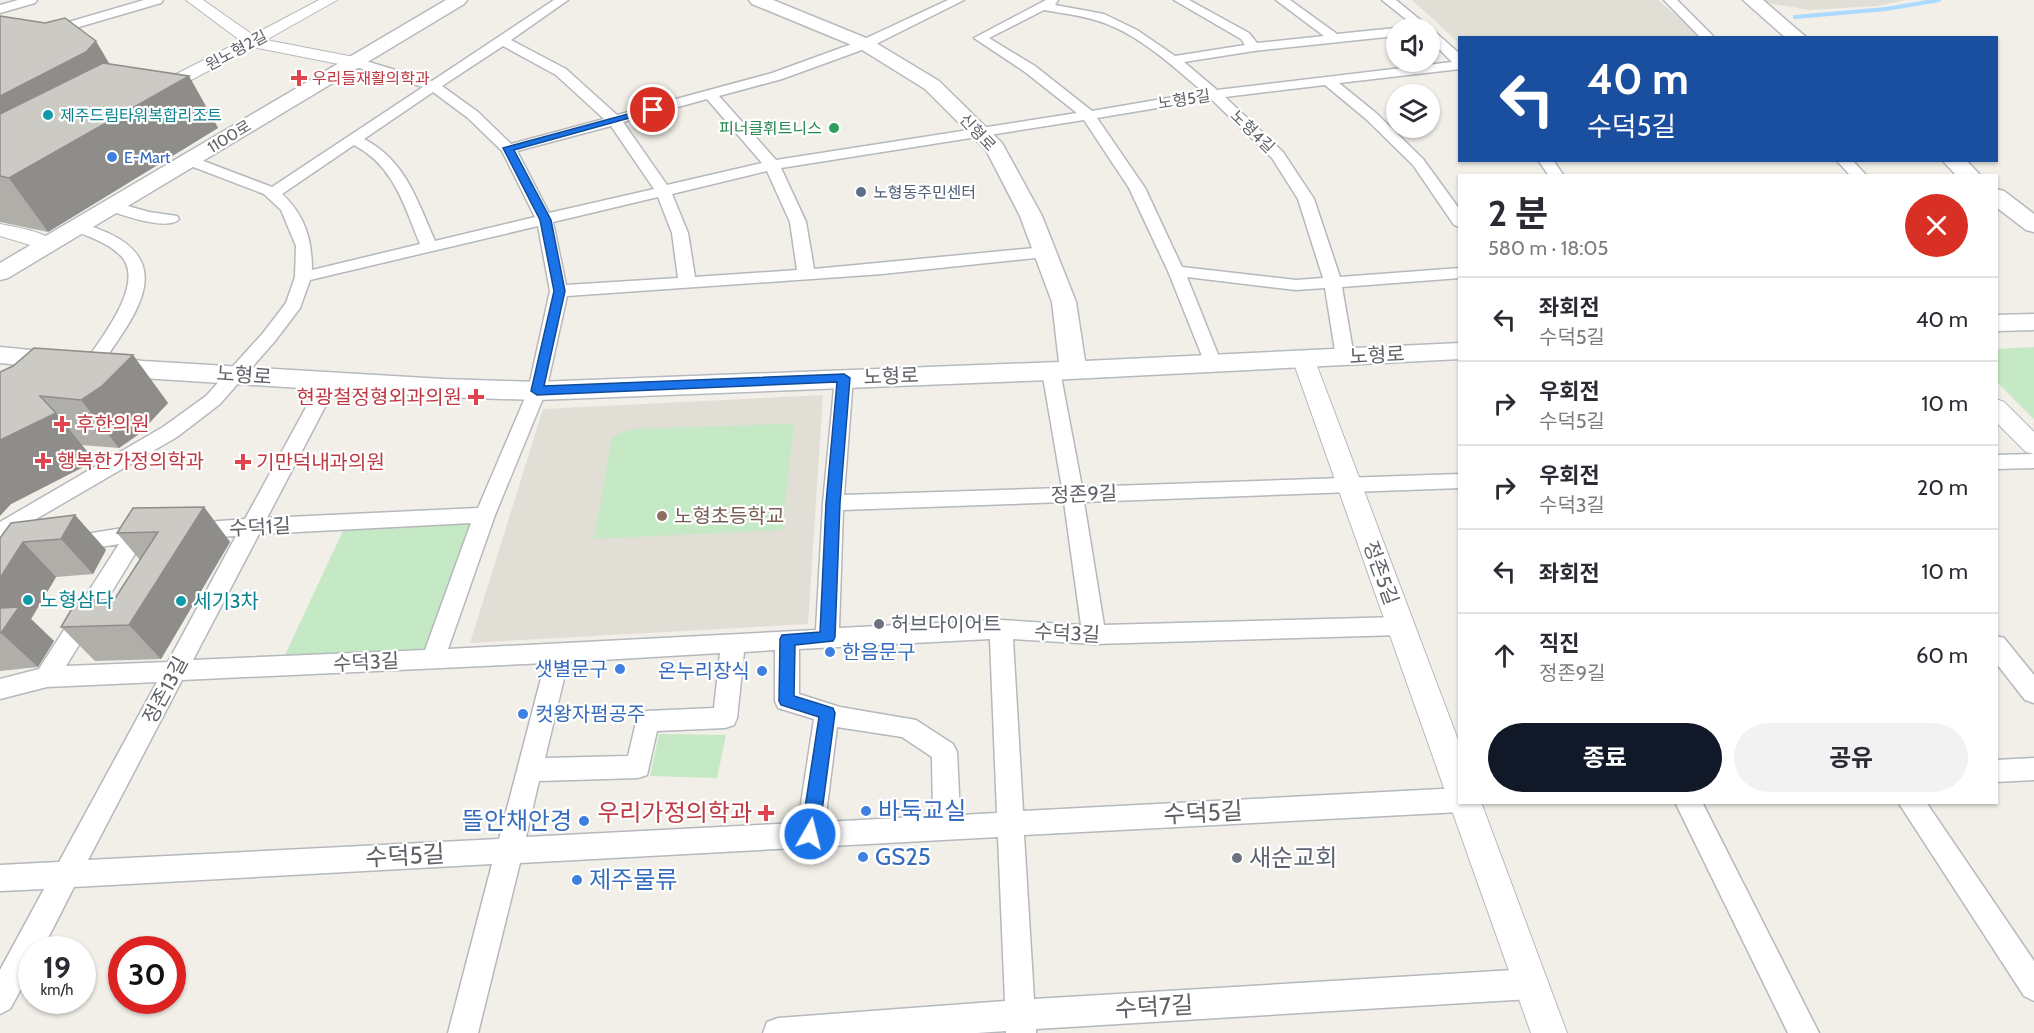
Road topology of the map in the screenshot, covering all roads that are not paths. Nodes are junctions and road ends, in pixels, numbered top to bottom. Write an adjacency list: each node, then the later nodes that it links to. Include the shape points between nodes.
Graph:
1 (32, 0): 15 (street)
2 (158, 0): 25 (street, via 64,32)
3 (193, 0): 22 (street)
4 (458, 0): 28 (main road, 1100로)
5 (562, 0): 21 (street)
6 (758, 0): 23 (main road, 신형로)
7 (958, 0): 23 (street)
8 (1180, 0): 26 (street, via 1245,36)
9 (1282, 0): 20 (street)
10 (1388, 0): 16 (street)
11 (1670, 0): 18 (street)
12 (1752, 0): 19 (main road)
13 (325, 1): 22 (street, 원노형2길)
14 (1048, 3): 27 (street, 노형4길, via 1100,17); 36 (street, via 981,38 1030,69)
15 (0, 9)
16 (1411, 18)
17 (1386, 33): 20 (street)
18 (1707, 36)
19 (1796, 36)
20 (1334, 38): 26 (street)
21 (502, 40): 32 (street); 37 (street, via 561,72)
22 (253, 42): 28 (street); 35 (street, 원노형2길)
23 (865, 44): 34 (street); 38 (main road, 신형로, via 932,86)
24 (1440, 44): 29 (street)
25 (0, 46)
26 (1254, 47): 27 (street)
27 (1173, 60): 33 (street, 노형4길)
28 (354, 62): 32 (street); 41 (main road, 1100로)
29 (1458, 62)
30 (1458, 64): 31 (street, 노형5길)
31 (1328, 81): 33 (street, 노형5길); 52 (street, via 1418,162)
32 (433, 86): 39 (street); 40 (street, via 473,115)
33 (1214, 94): 36 (street, 노형5길); 66 (street, 노형4길, via 1278,155 1306,199)
34 (711, 95): 37 (street); 44 (street)
35 (147, 96)
36 (1087, 114): 38 (street, 노형5길); 60 (street, via 1137,188)
37 (615, 120): 40 (street); 47 (street)
38 (981, 134): 44 (street, 노형5길); 59 (main road, 신형로, via 995,147 1031,216)
39 (355, 140): 48 (street); 58 (street, via 376,151 402,182)
40 (508, 148): 53 (street)
41 (188, 160): 48 (street); 50 (main road, 1100로)
42 (1845, 162): 45 (street)
43 (1954, 162): 46 (main road)
44 (772, 165): 47 (street, 노형5길); 62 (street, via 798,222)
45 (1858, 174)
46 (1969, 174)
47 (663, 191): 53 (street, 노형5길); 65 (street, via 680,233)
48 (272, 194): 64 (street, via 288,208 304,246)
49 (1998, 197): 54 (main road)
50 (110, 207): 51 (street); 55 (main road, 1100로)
51 (171, 219)
52 (1458, 219)
53 (546, 220): 58 (street, 노형5길); 67 (street)
54 (2034, 225)
55 (77, 226): 57 (main road, 1100로); 77 (street, via 118,246 131,256 137,270 132,302)
56 (0, 230): 57 (street)
57 (47, 244): 61 (main road, 1100로)
58 (429, 248): 64 (street, 노형5길)
59 (1044, 252): 62 (street); 78 (main road, 신형로, via 1064,302)
60 (1176, 271): 66 (street, via 1296,285); 76 (street)
61 (0, 273)
62 (806, 273): 65 (street)
63 (1458, 273): 66 (street)
64 (303, 277): 79 (street, via 294,304)
65 (687, 282): 67 (street)
66 (1333, 282): 72 (street, 노형4길)
67 (559, 291): 82 (street)
68 (2034, 322): 69 (main road)
69 (1998, 323)
70 (1458, 351): 72 (main road, 노형로)
71 (0, 355): 74 (main road, 노형로)
72 (1345, 357): 73 (main road, 노형로)
73 (1303, 358): 76 (main road, 노형로); 88 (street, 정존5길)
74 (37, 360): 75 (main road); 77 (main road, 노형로)
75 (0, 362)
76 (1212, 362): 78 (main road, 노형로)
77 (93, 364): 79 (main road, 노형로)
78 (1062, 370): 80 (main road, 노형로); 89 (street)
79 (234, 375): 81 (main road, 노형로); 93 (street, via 213,399 170,432)
80 (844, 378): 82 (main road, 노형로); 90 (street)
81 (330, 380): 82 (main road, 노형로); 92 (street, 정존13길)
82 (537, 391): 91 (street)
83 (1998, 409): 84 (street)
84 (2034, 446)
85 (2034, 461): 86 (street)
86 (1998, 462)
87 (1458, 481): 88 (street, 정존9길)
88 (1349, 485): 89 (street, 정존9길); 96 (street, 정존5길)
89 (1073, 495): 90 (street, 정존9길); 98 (street)
90 (833, 503): 99 (street)
91 (485, 515): 92 (street, 수덕1길); 104 (street)
92 (252, 527): 94 (street, 수덕1길); 105 (street, 정존13길)
93 (0, 532)
94 (137, 533): 95 (street, 수덕1길); 106 (street)
95 (47, 547)
96 (1400, 626): 98 (street, 수덕3길); 113 (street, 정존5길)
97 (1001, 629): 98 (street, 수덕3길); 99 (street, 수덕3길); 118 (street)
98 (1094, 636)
99 (827, 637): 100 (street, 수덕3길)
100 (787, 639): 101 (street, 수덕3길); 109 (street, via 787,701)
101 (733, 643): 103 (street, 수덕3길); 111 (street, via 725,718 647,721 638,767)
102 (1998, 648): 108 (street)
103 (559, 653): 104 (street, 수덕3길); 111 (street)
104 (434, 659): 105 (street, 수덕3길)
105 (176, 670): 106 (street, 수덕3길); 122 (street, 정존13길)
106 (47, 677): 107 (street, 수덕3길)
107 (0, 689)
108 (2034, 693)
109 (827, 713): 119 (street, via 907,727 944,752); 120 (street)
110 (2034, 769): 112 (street)
111 (530, 770): 121 (street)
112 (1998, 771)
113 (1458, 784)
114 (1458, 800): 118 (street, 수덕5길)
115 (1466, 804): 124 (street)
116 (1689, 804): 131 (street)
117 (1912, 804): 125 (street)
118 (1012, 824): 119 (street, 수덕5길); 127 (street)
119 (947, 827): 120 (street, 수덕5길)
120 (810, 834): 121 (street, 수덕5길)
121 (510, 850): 122 (street, 수덕5길); 128 (street)
122 (67, 874): 123 (street, 수덕5길); 126 (street, 정존13길)
123 (0, 878)
124 (1531, 984): 127 (street, 수덕7길); 130 (street)
125 (2034, 986)
126 (0, 999)
127 (1020, 1024): 129 (street, 수덕7길)
128 (463, 1033)
129 (778, 1033)
130 (1549, 1033)
131 (1804, 1033)

